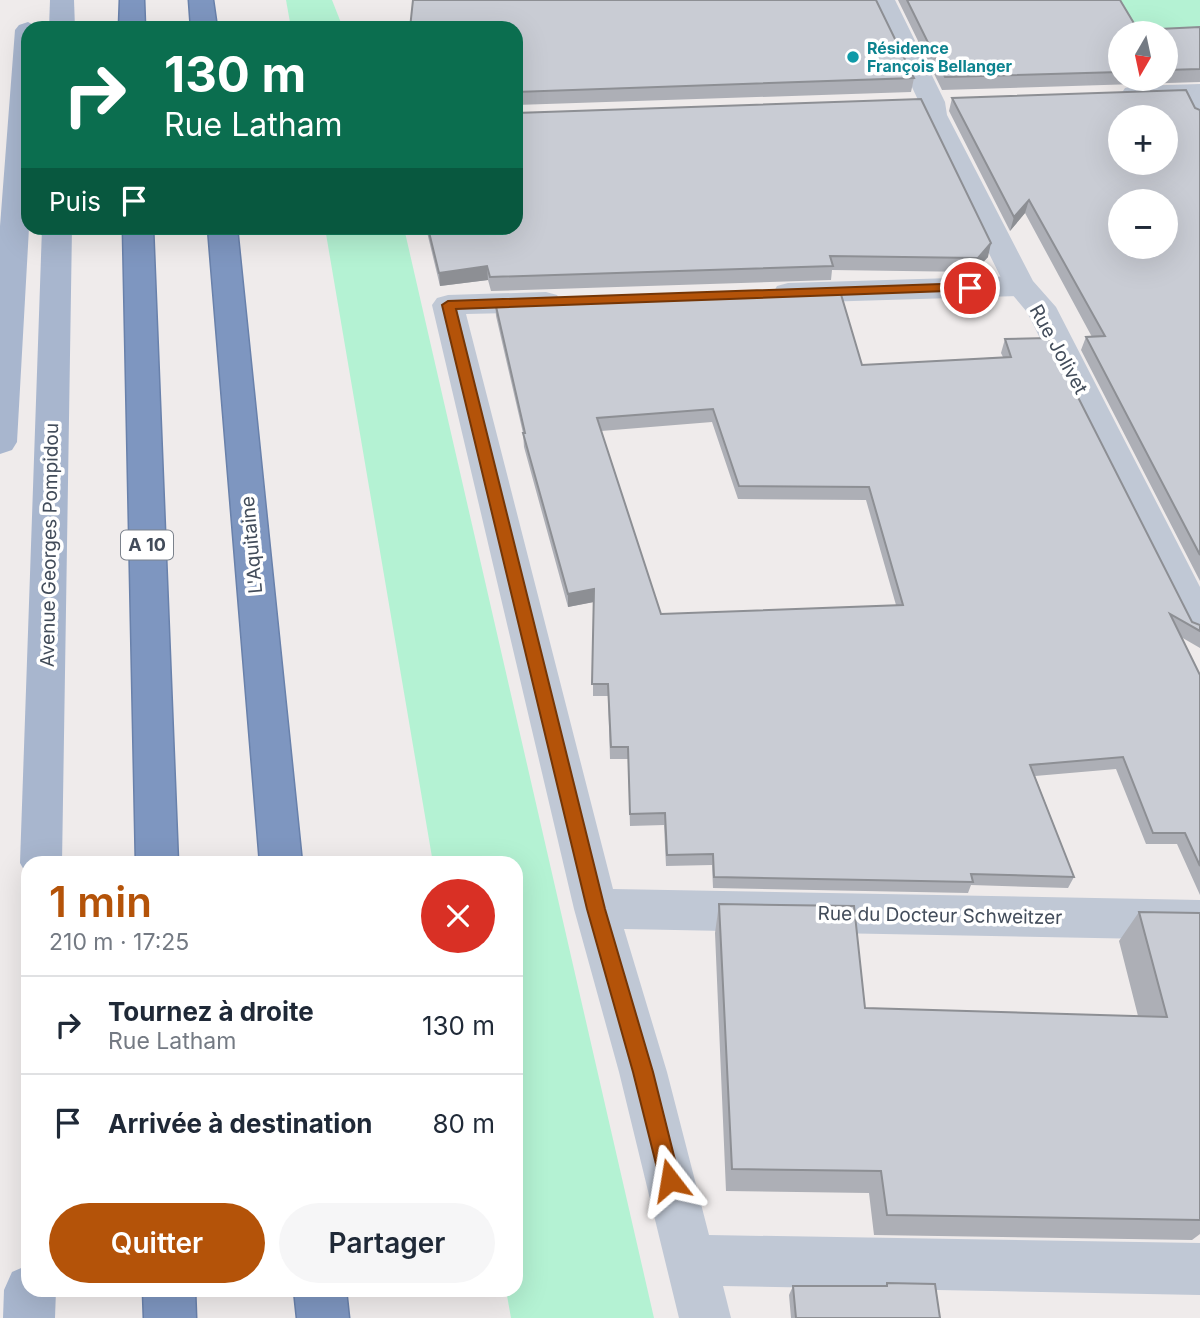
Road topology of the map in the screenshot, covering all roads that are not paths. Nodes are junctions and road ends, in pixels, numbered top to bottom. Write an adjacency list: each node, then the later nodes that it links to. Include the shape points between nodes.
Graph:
1 (62, 0): 5 (main road)
2 (132, 0): 6 (highway)
3 (201, 0): 7 (highway)
4 (883, 0): 14 (street, Rue Jolivet, via 934,115)
5 (62, 21)
6 (132, 21)
7 (203, 21)
8 (1107, 95): 9 (street)
9 (1197, 100)
10 (21, 138): 17 (main road)
11 (57, 235): 19 (main road, Avenue Georges Pompidou)
12 (138, 235): 20 (highway, A 10)
13 (223, 235): 21 (highway, L'Aquitaine)
14 (1020, 286): 15 (street); 18 (street, Rue Jolivet, via 1040,307)
15 (754, 295)
16 (573, 301): 22 (street, via 448,305)
17 (0, 442)
18 (1200, 624)
19 (41, 856)
20 (157, 856)
21 (280, 856)
22 (596, 909): 23 (street, Rue du Docteur Schweitzer); 24 (street)
23 (1200, 920)
24 (690, 1260): 25 (street); 32 (street)
25 (1200, 1269)
26 (30, 1297): 29 (main road)
27 (169, 1297): 30 (highway)
28 (321, 1297): 31 (highway)
29 (29, 1318)
30 (170, 1318)
31 (323, 1318)
32 (705, 1318)

